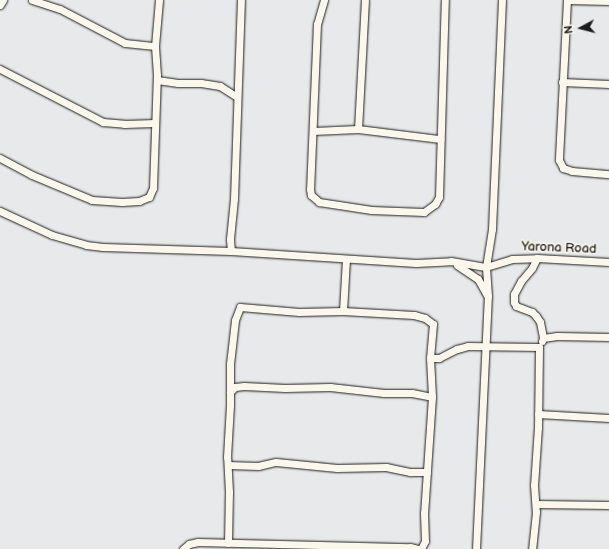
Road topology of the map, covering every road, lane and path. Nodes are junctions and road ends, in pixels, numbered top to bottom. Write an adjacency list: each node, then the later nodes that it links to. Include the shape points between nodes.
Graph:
1 (3, 0): 11 (street)
2 (32, 0): 12 (street, via 60,9 125,43)
3 (160, 0): 12 (street)
4 (241, 0): 17 (street)
5 (324, 0): 20 (street, via 317,24)
6 (365, 0): 19 (street)
7 (445, 0): 21 (street)
8 (502, 0): 30 (street, via 492,229)
9 (567, 0): 10 (street); 15 (street)
10 (609, 1)
11 (0, 5)
12 (155, 46): 14 (street)
13 (0, 70): 18 (street, via 103,122)
14 (157, 80): 17 (street, via 220,86); 18 (street)
15 (562, 82): 16 (street); 23 (street, via 559,160 563,168)
16 (609, 84)
17 (237, 98): 25 (street)
18 (155, 123): 22 (street, via 153,188 149,196 139,201 92,200)
19 (358, 129): 20 (street); 21 (street)
20 (313, 131): 21 (street, via 311,195 318,202 371,210 424,212 435,204 439,197)
21 (440, 139)
22 (0, 158)
23 (609, 174)
24 (0, 211): 25 (street, via 52,235 86,245 138,249)
25 (231, 250): 27 (street)
26 (537, 258): 29 (street, Yarona Road); 30 (street, Yarona Road, via 512,259); 34 (street, via 514,294 514,302 516,306 536,316)
27 (346, 259): 28 (street, via 416,263); 32 (street)
28 (451, 261): 30 (street); 31 (street, via 478,279)
29 (609, 262)
30 (486, 267): 31 (street)
31 (488, 296): 35 (street)
32 (342, 311): 37 (street, via 426,318 433,324); 38 (street, via 299,312 240,307 235,320)
33 (609, 336): 34 (street)
34 (543, 338): 36 (street)
35 (485, 346): 36 (street); 37 (street, via 468,346 440,358); 49 (street)
36 (539, 347): 40 (street)
37 (430, 358): 39 (street)
38 (230, 392): 39 (street, via 235,387 244,386 330,387 384,393 412,393); 42 (street)
39 (432, 397): 43 (street)
40 (538, 414): 41 (street); 44 (street, via 534,485)
41 (609, 418)
42 (228, 465): 43 (street, via 258,466 276,462 337,468 386,467 410,472); 46 (street)
43 (427, 472): 48 (street, via 425,540)
44 (536, 504): 45 (street); 50 (street)
45 (609, 504)
46 (228, 543): 47 (street, via 198,542); 48 (street)
47 (183, 549)
48 (420, 549)
49 (476, 549)
50 (532, 549)

